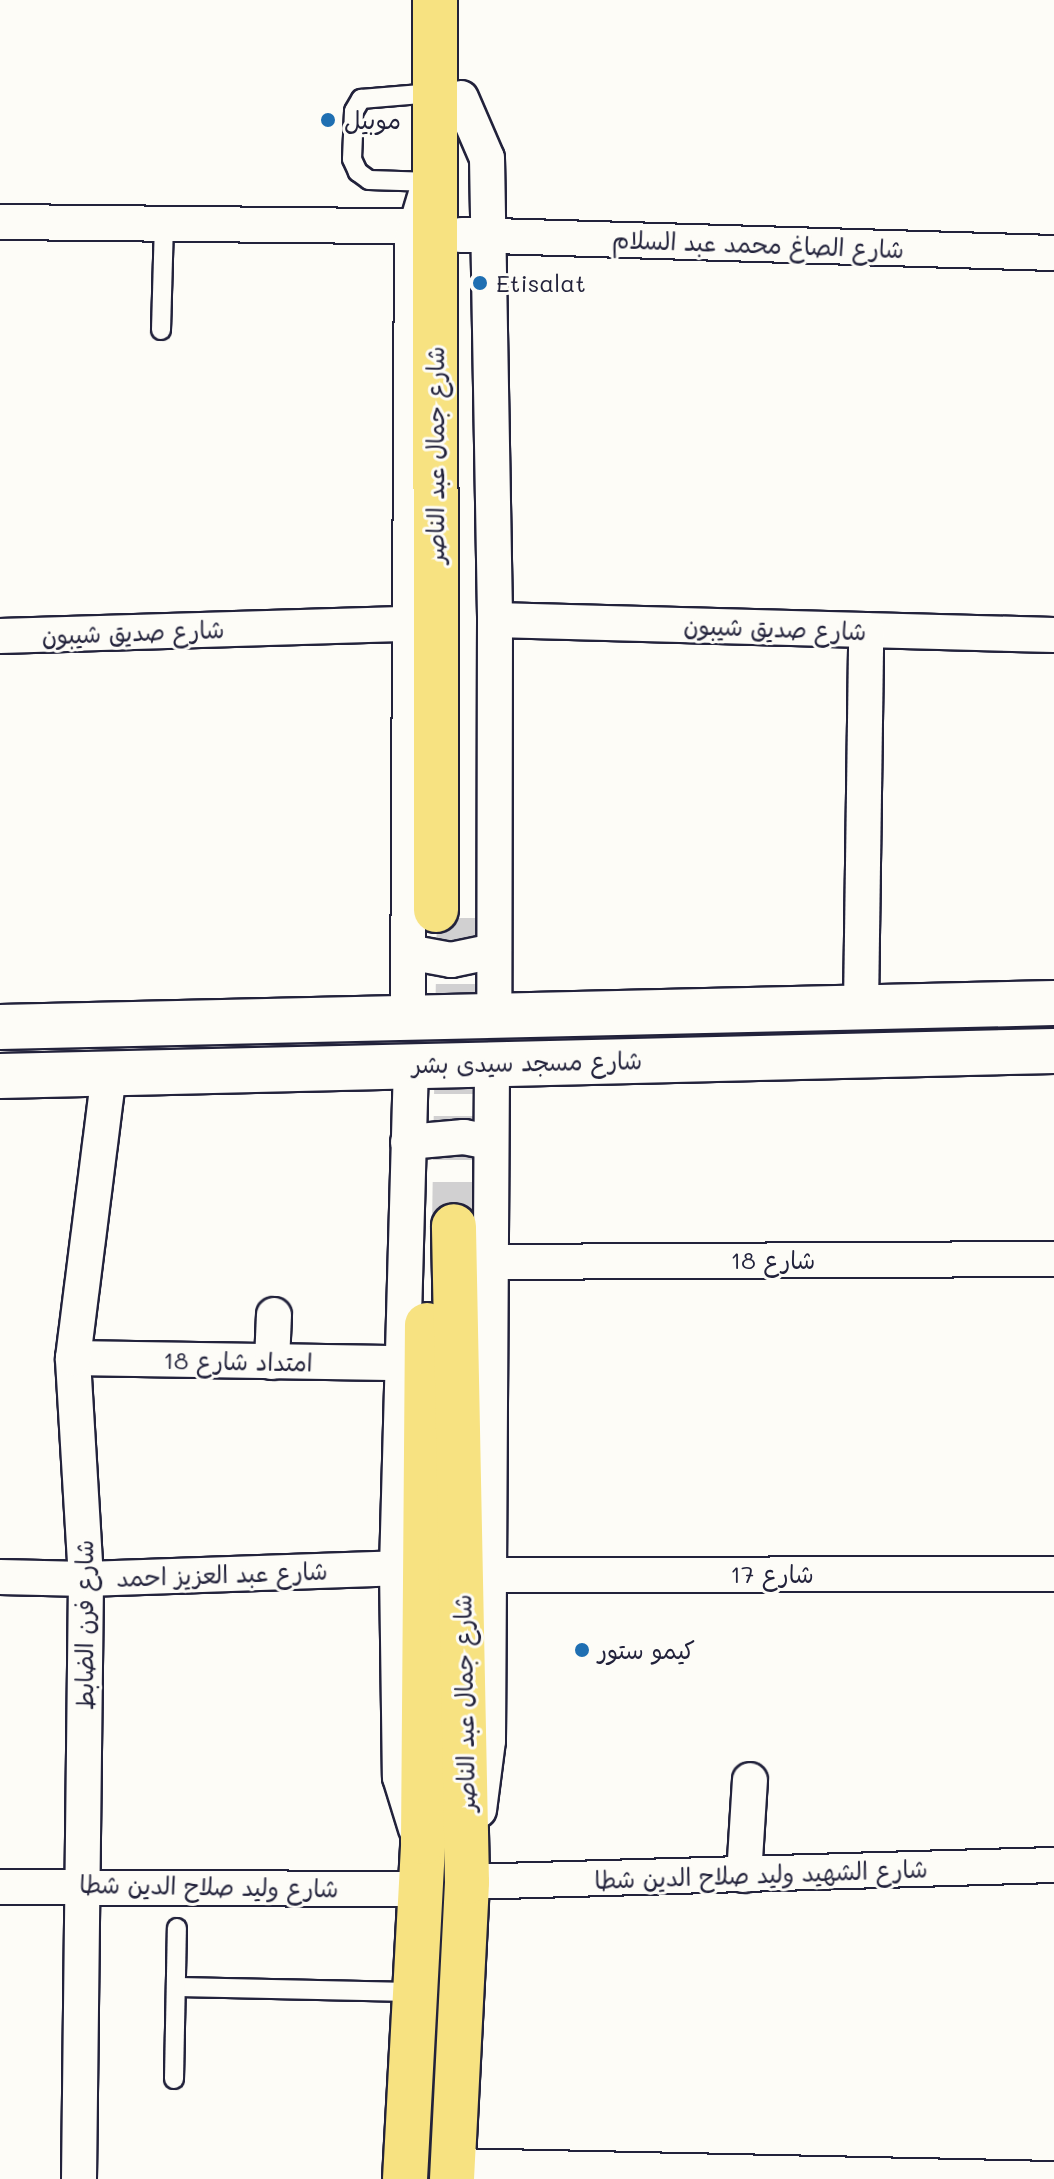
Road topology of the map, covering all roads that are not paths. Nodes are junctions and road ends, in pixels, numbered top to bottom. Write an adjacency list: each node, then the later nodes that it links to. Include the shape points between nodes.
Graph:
1 (435, 0): 3 (main road, شارع جمال عبد الناصر)
2 (465, 0): 3 (main road, شارع جمال عبد الناصر)
3 (447, 95): 4 (main road, شارع جمال عبد الناصر); 4 (lane, via 361,99 354,111 352,159 358,172 369,180); 8 (main road, شارع جمال عبد الناصر)
4 (432, 182): 7 (street); 8 (main road, شارع جمال عبد الناصر, via 448,908)
5 (0, 222): 6 (street)
6 (164, 224): 7 (street); 10 (lane)
7 (414, 226): 12 (street)
8 (474, 236): 9 (street, شارع الصاغ محمد عبد السلام); 11 (street)
9 (1054, 253)
10 (161, 330)
11 (495, 620): 13 (street, شارع صديق شيبون); 16 (street)
12 (410, 624): 15 (street, شارع صديق شيبون); 17 (street)
13 (866, 630): 14 (street, شارع صديق شيبون); 19 (street)
14 (1054, 635)
15 (0, 636)
16 (494, 951): 17 (street, via 451,960); 20 (street)
17 (408, 952): 21 (street)
18 (1054, 1003): 19 (street, شارع مسجد سيدى بشر)
19 (861, 1008): 20 (street, شارع مسجد سيدى بشر)
20 (494, 1016): 21 (street, شارع مسجد سيدى بشر)
21 (408, 1018): 22 (street, شارع مسجد سيدى بشر)
22 (0, 1027)
23 (1054, 1051): 24 (street, شارع مسجد سيدى بشر)
24 (492, 1062): 25 (street, شارع مسجد سيدى بشر); 29 (street)
25 (411, 1064): 26 (street, شارع مسجد سيدى بشر); 28 (street)
26 (109, 1073): 27 (street, شارع مسجد سيدى بشر); 33 (street, شارع فرن الضابط)
27 (0, 1076)
28 (408, 1142): 29 (street, via 464,1137); 35 (street)
29 (490, 1142): 31 (street)
30 (1054, 1259): 31 (street, شارع 18)
31 (493, 1262): 38 (street)
32 (274, 1315): 34 (street)
33 (73, 1358): 34 (street, امتداد شارع 18); 40 (street, شارع فرن الضابط)
34 (272, 1362): 35 (street, امتداد شارع 18)
35 (404, 1363): 36 (street)
36 (397, 1568): 40 (street, شارع عبد العزيز احمد); 42 (street, via 400,1777 407,1812)
37 (1054, 1574): 38 (street, شارع 17)
38 (491, 1575): 43 (street, via 486,1775)
39 (0, 1577): 40 (street, شارع عبد العزيز احمد)
40 (86, 1579): 46 (street, شارع فرن الضابط)
41 (750, 1780): 45 (street)
42 (423, 1842): 43 (main road, شارع جمال عبد الناصر, via 441,1226); 48 (main road, شارع جمال عبد الناصر)
43 (467, 1865): 45 (street, شارع الشهيد وليد صلاح الدين شطا); 53 (main road, شارع جمال عبد الناصر)
44 (1054, 1865): 45 (street, شارع الشهيد وليد صلاح الدين شطا)
45 (744, 1875)
46 (83, 1885): 47 (street, شارع وليد صلاح الدين شطا); 48 (street, شارع وليد صلاح الدين شطا); 55 (street, شارع فرن الضابط)
47 (0, 1887)
48 (419, 1889): 51 (main road, شارع جمال عبد الناصر)
49 (177, 1928): 50 (lane)
50 (176, 1987): 51 (lane); 52 (lane)
51 (413, 1992): 56 (main road, شارع جمال عبد الناصر)
52 (174, 2079)
53 (452, 2172): 54 (street)
54 (1054, 2178)
55 (79, 2179)
56 (405, 2179)

